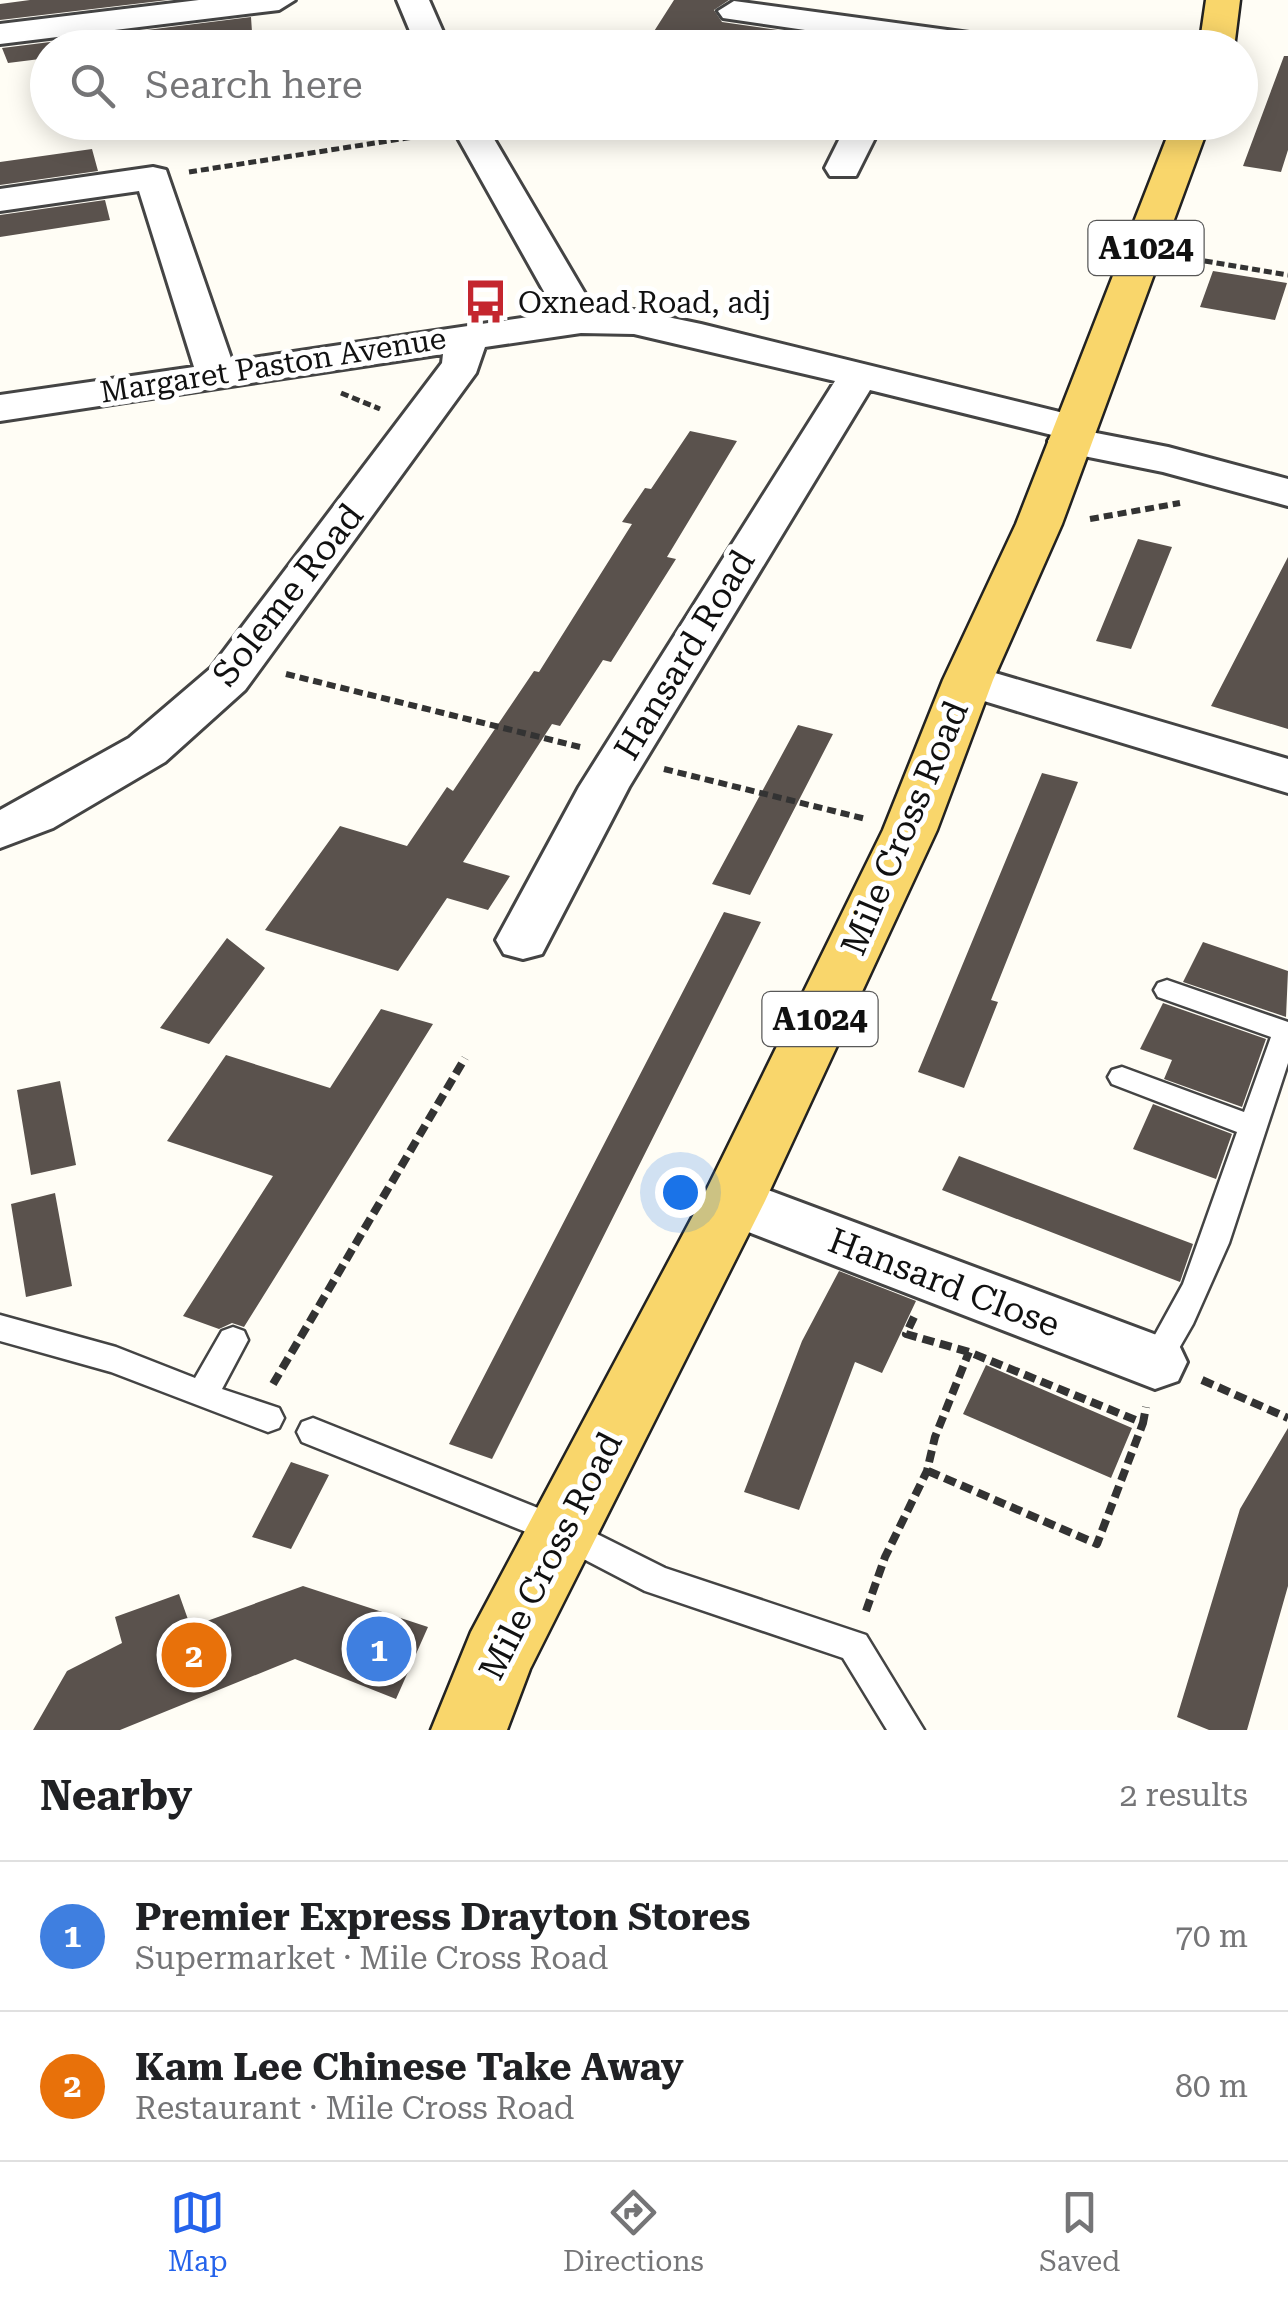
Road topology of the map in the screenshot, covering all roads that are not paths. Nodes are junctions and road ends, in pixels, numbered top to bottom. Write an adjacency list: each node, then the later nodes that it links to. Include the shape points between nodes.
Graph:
1 (278, 0): 6 (street)
2 (413, 0): 7 (street)
3 (1223, 0): 9 (main road)
4 (734, 11): 8 (street)
5 (30, 30): 10 (street)
6 (33, 30)
7 (426, 30)
8 (839, 30)
9 (1219, 30)
10 (0, 34)
11 (476, 140): 16 (street)
12 (857, 140): 14 (street)
13 (1185, 140): 21 (main road, Mile Cross Road / A1024)
14 (843, 168)
15 (0, 200): 18 (street, via 154,178)
16 (581, 321): 17 (street, Margaret Paston Avenue); 19 (street, Margaret Paston Avenue, via 634,322)
17 (466, 336): 18 (street, Margaret Paston Avenue); 25 (street, Soleme Road, via 462,364 228,680 147,750)
18 (216, 373): 20 (street, Margaret Paston Avenue)
19 (858, 377): 21 (street, Margaret Paston Avenue); 26 (street, Hansard Road, via 622,757)
20 (0, 408)
21 (1071, 434): 22 (street, Margaret Paston Avenue); 23 (main road, Mile Cross Road / A1024)
22 (1288, 493)
23 (968, 680): 24 (street); 30 (main road, Mile Cross Road / A1024, via 910,830)
24 (1288, 776)
25 (0, 830)
26 (523, 940)
27 (1167, 990): 29 (lane, via 1286,1032)
28 (1122, 1078): 29 (lane)
29 (1250, 1126): 33 (lane, via 1204,1269)
30 (733, 1201): 33 (street, Hansard Close); 37 (main road, Mile Cross Road / A1024)
31 (0, 1328): 34 (lane, via 116,1360)
32 (233, 1340): 34 (lane)
33 (1155, 1362)
34 (202, 1395): 35 (lane)
35 (262, 1416)
36 (313, 1432): 37 (lane)
37 (562, 1532): 38 (main road, Mile Cross Road / A1024, via 497,1657); 39 (lane, via 657,1580 854,1646)
38 (469, 1730)
39 (907, 1730)

